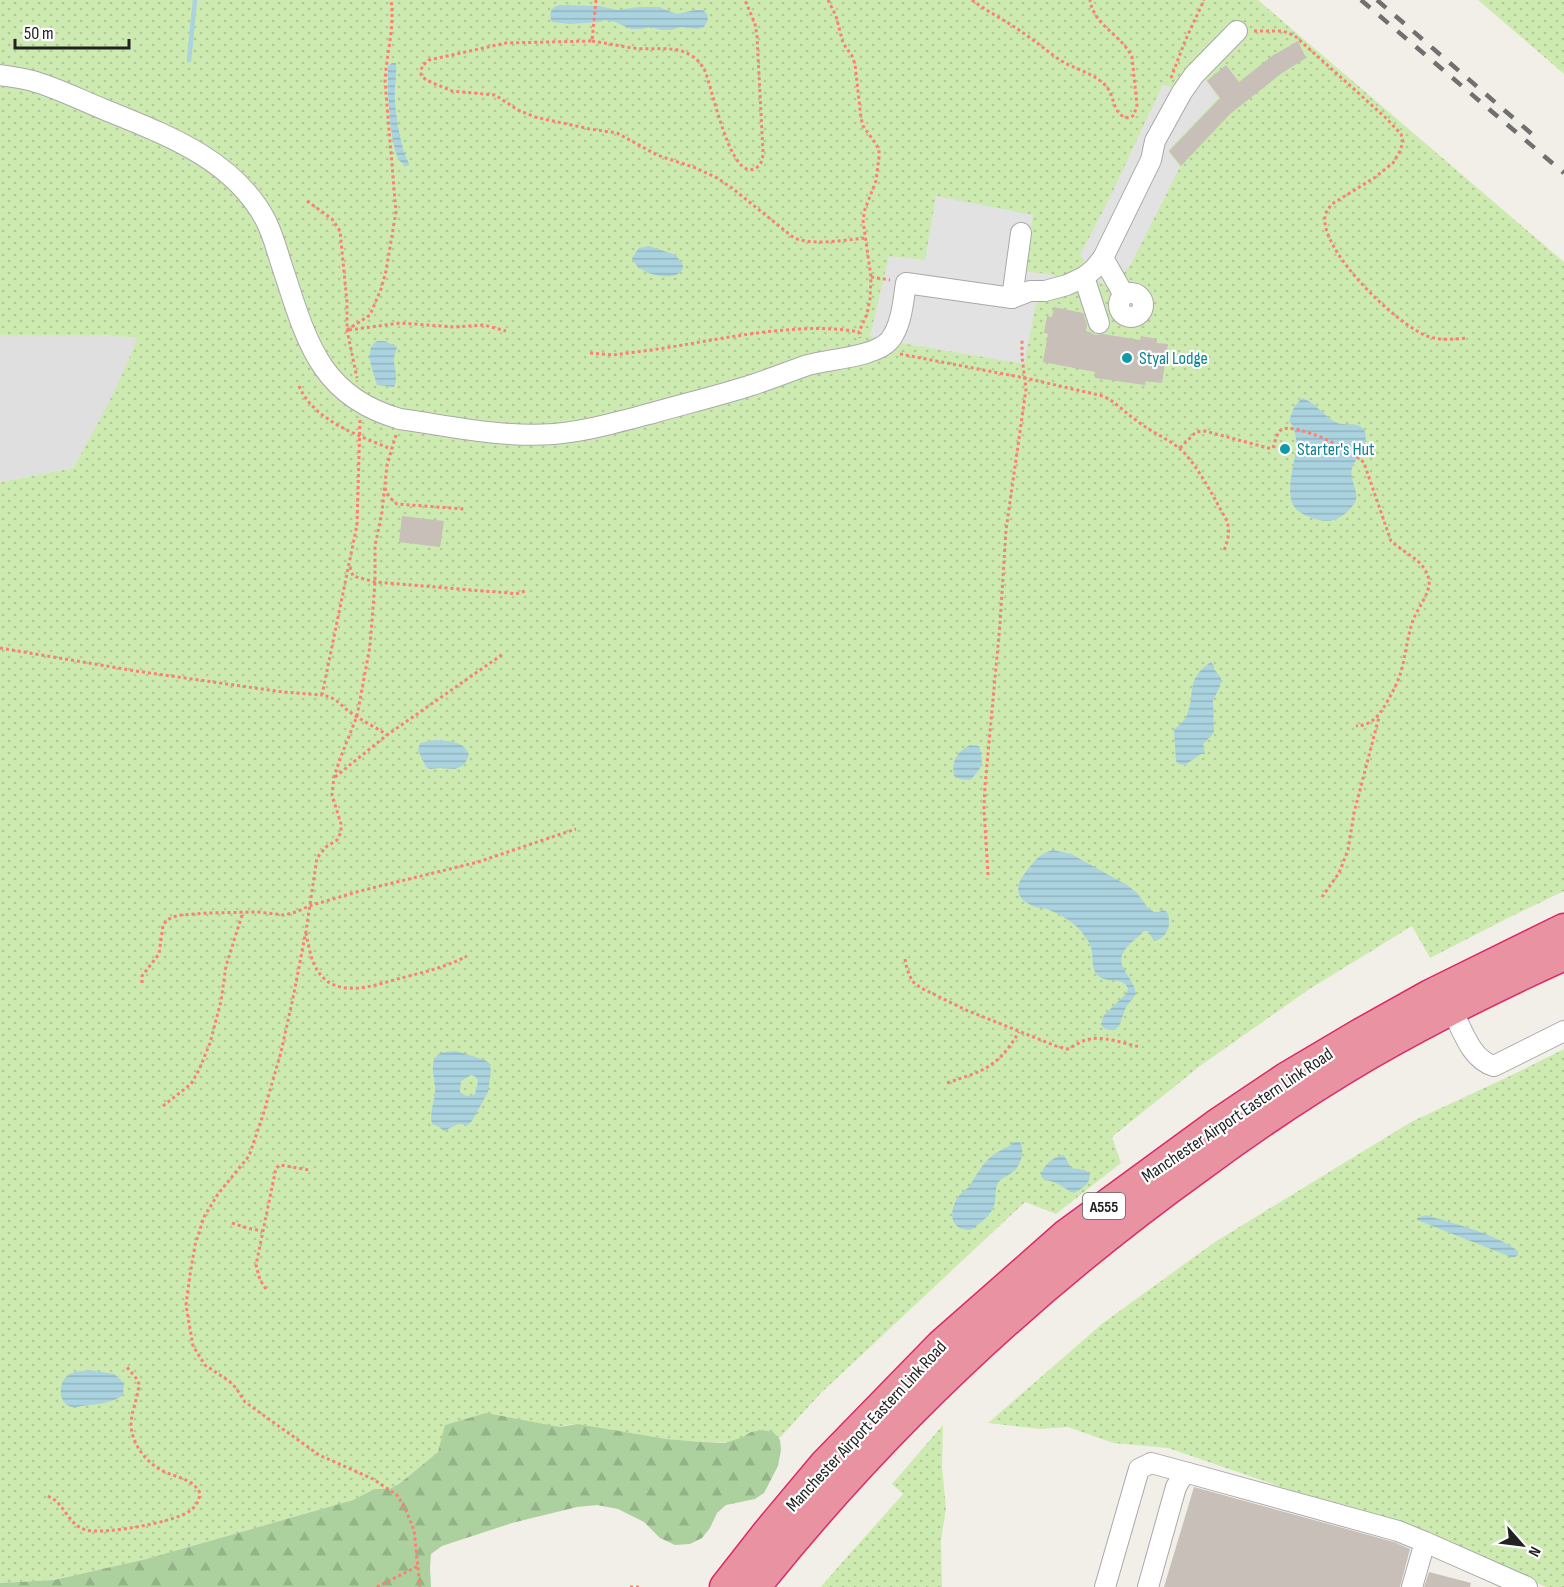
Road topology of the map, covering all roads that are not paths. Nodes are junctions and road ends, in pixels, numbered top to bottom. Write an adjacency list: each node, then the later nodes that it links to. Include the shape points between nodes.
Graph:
1 (1237, 30): 4 (lane, via 1182,92 1155,141 1151,160)
2 (0, 75): 7 (lane, via 36,82 164,134 201,154 245,190 265,220 303,330 328,376 361,404 400,419 512,435 591,428 885,345 900,320 906,284)
3 (1021, 233): 7 (lane)
4 (1103, 258): 5 (lane); 6 (lane)
5 (1084, 277): 7 (lane, via 1055,289 1030,291); 8 (lane)
6 (1124, 295)
7 (1012, 298)
8 (1099, 323)
9 (1564, 929): 15 (highway, Manchester Airport Eastern Link Road / A555, via 1431,994 1286,1078 1067,1234 941,1345 824,1465)
10 (1564, 954): 11 (highway, Manchester Airport Eastern Link Road / A555)
11 (1452, 1010): 12 (lane, via 1472,1048 1485,1064 1494,1066); 16 (highway, Manchester Airport Eastern Link Road / A555, via 1369,1054 1299,1098 1157,1197 1082,1256 957,1366 904,1419 837,1490)
12 (1564, 1031)
13 (1188, 1473): 14 (lane, via 1398,1531); 17 (lane, via 1151,1464 1139,1469); 18 (lane, via 1176,1487)
14 (1425, 1542): 19 (lane); 20 (lane)
15 (725, 1587)
16 (755, 1587)
17 (1105, 1587)
18 (1148, 1587)
19 (1412, 1587)
20 (1527, 1587)

